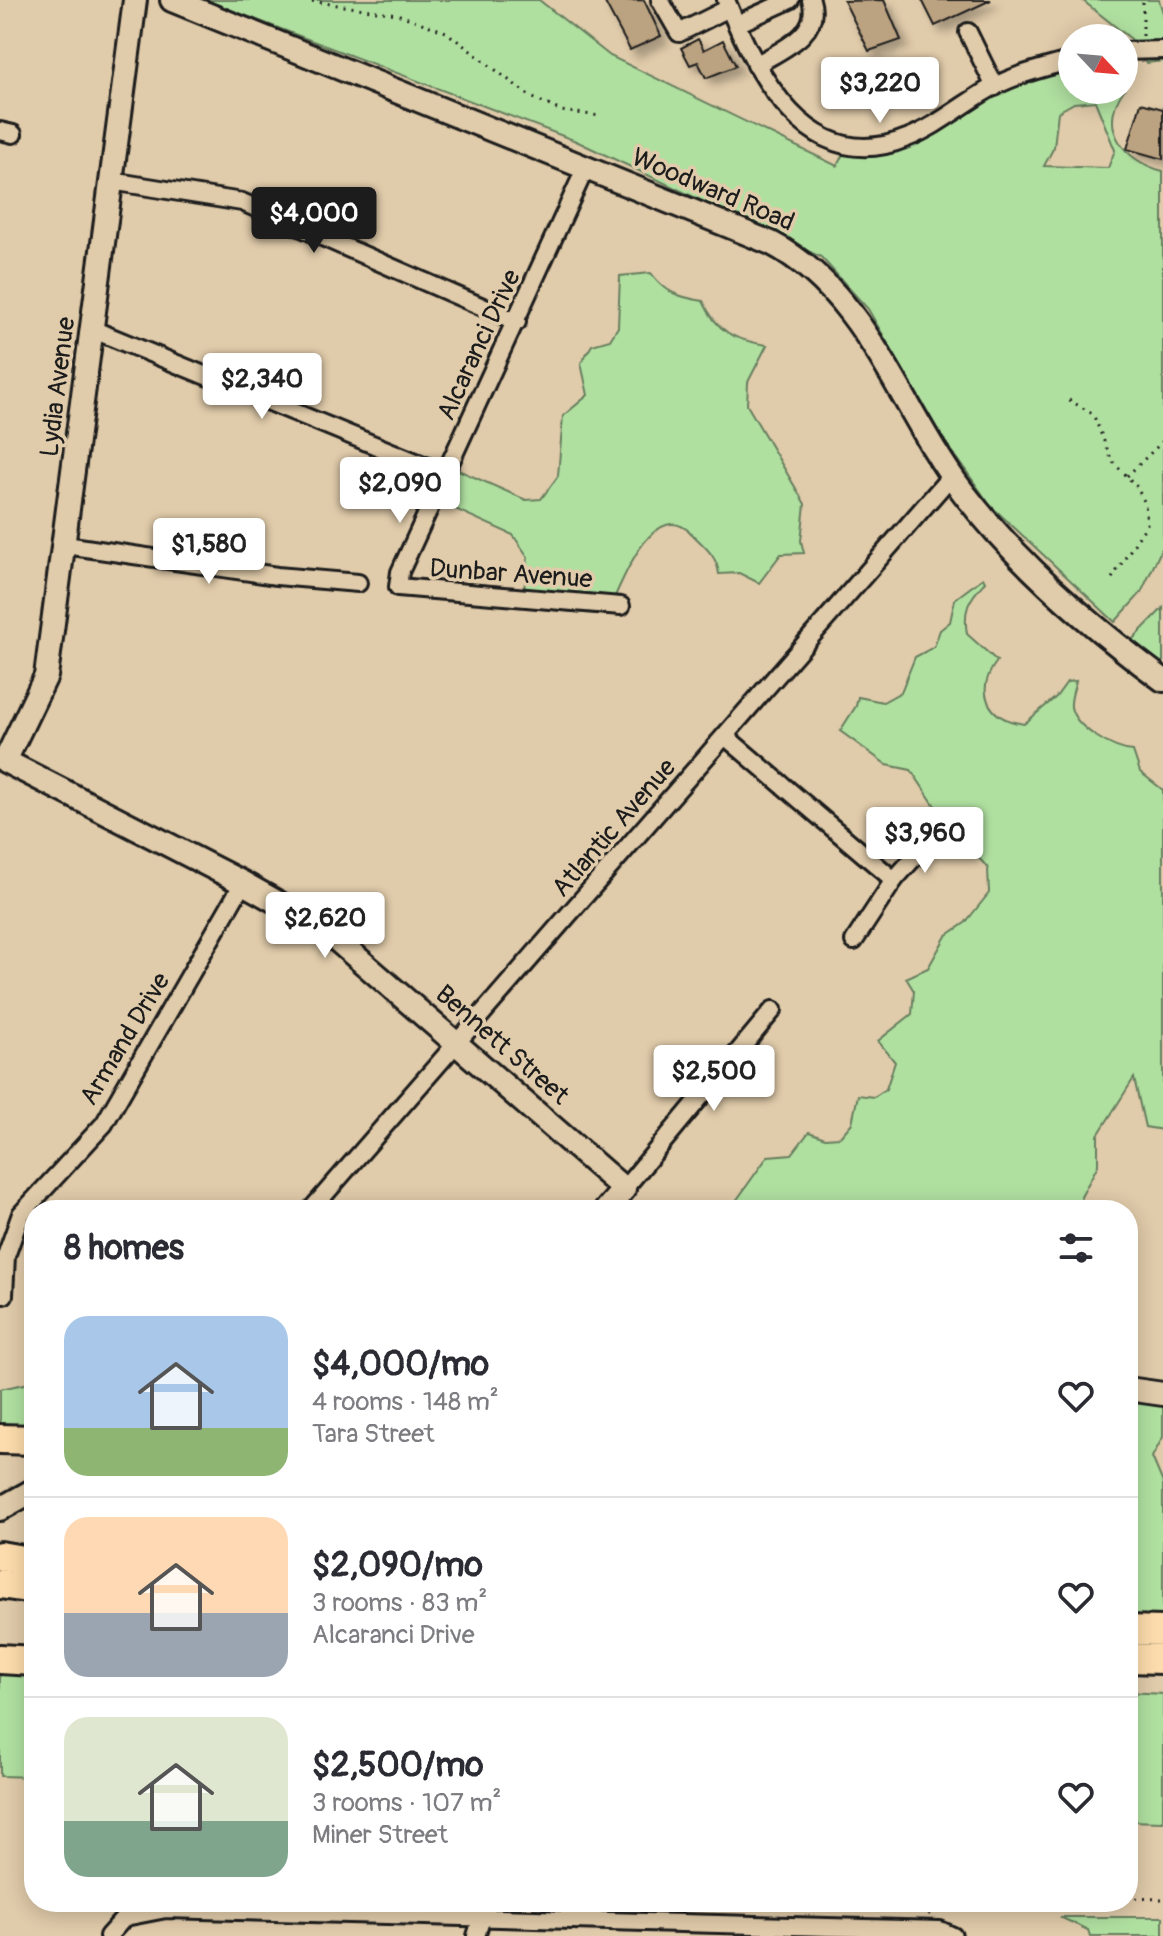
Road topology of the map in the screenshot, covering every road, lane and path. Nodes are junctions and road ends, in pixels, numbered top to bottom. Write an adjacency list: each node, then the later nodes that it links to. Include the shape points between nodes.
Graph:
1 (135, 0): 19 (street, Lydia Avenue)
2 (172, 0): 18 (street, Woodward Road)
3 (304, 0): 17 (path, via 397,14 446,32 531,97 561,111)
4 (660, 0): 8 (street, via 679,33)
5 (790, 0): 9 (street)
6 (811, 0): 15 (street, via 815,11 805,36)
7 (1143, 0): 13 (path)
8 (728, 4): 9 (street)
9 (737, 24): 15 (street)
10 (968, 32): 16 (street)
11 (1163, 50): 13 (street)
12 (1138, 51): 13 (street)
13 (1143, 51)
14 (1058, 64): 16 (street)
15 (756, 65): 16 (street, via 800,123 836,140 875,146 907,138)
16 (995, 87)
17 (600, 116)
18 (586, 167): 20 (street, Alcaranci Drive); 25 (street, Woodward Road, via 771,243 813,269 859,323)
19 (111, 181): 20 (street, via 242,202); 21 (street, Lydia Avenue)
20 (517, 322): 24 (street, Alcaranci Drive)
21 (94, 330): 24 (street); 27 (street, Lydia Avenue)
22 (1069, 400): 26 (path, via 1093,414 1104,447)
23 (1163, 441): 26 (path)
24 (445, 474): 30 (street, Alcaranci Drive)
25 (951, 476): 32 (street, Woodward Road, via 1079,613); 33 (street, Atlantic Avenue)
26 (1127, 476): 28 (path, via 1149,515)
27 (65, 545): 29 (street); 34 (street, Lydia Avenue, via 46,676)
28 (1111, 580)
29 (358, 583)
30 (398, 587): 31 (street, Dunbar Avenue)
31 (621, 606)
32 (1163, 680)
33 (726, 737): 36 (street); 40 (street, Atlantic Avenue)
34 (3, 766): 37 (street, Bennett Street)
35 (926, 844): 36 (street)
36 (894, 880): 38 (street)
37 (243, 883): 40 (street, Bennett Street, via 323,928); 42 (street, Armand Drive, via 104,1124)
38 (854, 941)
39 (773, 1010): 41 (street)
40 (458, 1042): 41 (street, Bennett Street); 43 (street, Atlantic Avenue)
41 (624, 1189): 44 (street)
42 (34, 1200)
43 (319, 1200)
44 (615, 1200)
45 (24, 1211): 46 (street, Armand Drive, via 6,1256)
46 (4, 1295)
47 (1138, 1390): 48 (street)
48 (1163, 1394)
49 (24, 1496): 50 (street)
50 (0, 1509)
51 (1138, 1630): 52 (highway)
52 (1163, 1631)
53 (1138, 1658): 55 (highway)
54 (0, 1659): 56 (highway)
55 (1163, 1659)
56 (24, 1660)
57 (1138, 1898): 58 (path)
58 (1163, 1899)
59 (151, 1912): 64 (street, via 125,1917)
60 (284, 1912): 61 (street)
61 (482, 1917): 62 (street); 65 (street)
62 (710, 1930): 63 (street, via 863,1926)
63 (953, 1934)
64 (108, 1936)
65 (476, 1936)

